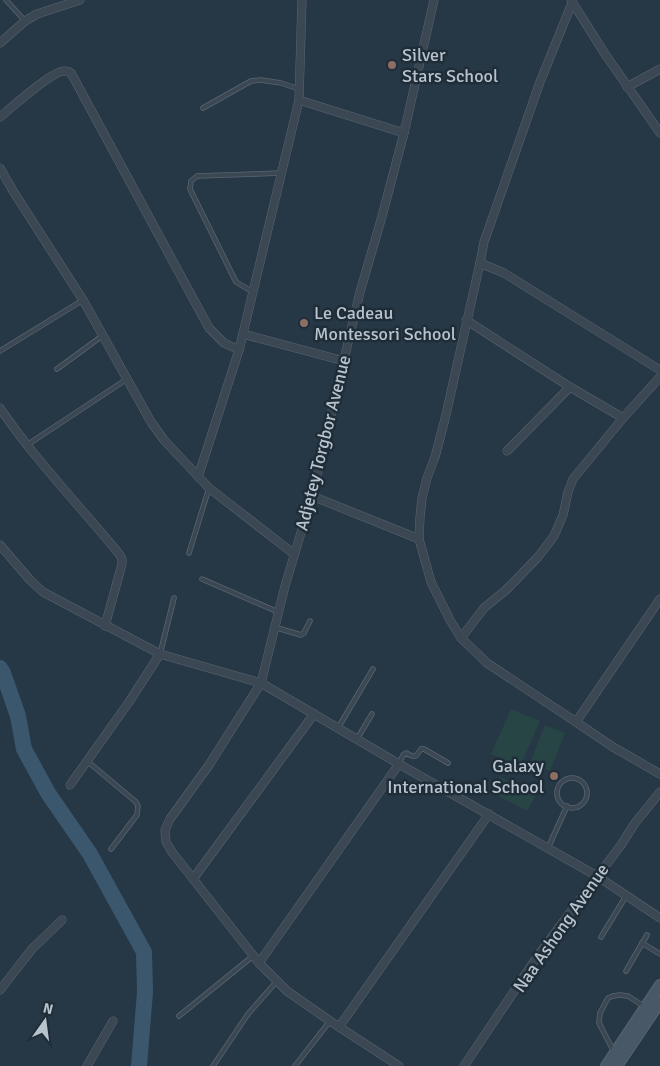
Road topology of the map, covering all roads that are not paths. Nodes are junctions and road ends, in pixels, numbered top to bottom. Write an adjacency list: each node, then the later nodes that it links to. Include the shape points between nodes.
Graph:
1 (6, 0): 6 (lane)
2 (80, 0): 6 (street)
3 (302, 0): 10 (street)
4 (434, 0): 15 (street, Adjetey Torgbor Avenue)
5 (572, 1): 9 (street); 18 (street, via 536,92 484,242)
6 (24, 21): 7 (street)
7 (0, 43)
8 (660, 69): 9 (street)
9 (627, 87): 14 (street)
10 (300, 88): 11 (street); 12 (lane, via 280,82 251,81)
11 (299, 100): 15 (street); 17 (street)
12 (203, 108)
13 (0, 118): 24 (street, via 56,74 62,71 72,73 209,328 224,343)
14 (660, 133)
15 (404, 134): 26 (street, Adjetey Torgbor Avenue)
16 (0, 168): 20 (street)
17 (282, 173): 19 (street); 19 (lane, via 197,176 191,181 190,189 236,282)
18 (480, 263): 21 (street); 28 (street, via 504,273)
19 (253, 292): 22 (street)
20 (83, 300): 23 (street); 25 (lane)
21 (466, 320): 31 (street); 39 (street, via 445,419 422,498)
22 (243, 334): 24 (street); 26 (street)
23 (102, 336): 27 (lane); 30 (street)
24 (239, 350): 36 (street)
25 (0, 352)
26 (344, 361): 38 (street, Adjetey Torgbor Avenue)
27 (57, 369)
28 (660, 370)
29 (660, 377): 33 (street)
30 (127, 379): 34 (lane); 36 (street, via 164,440)
31 (570, 387): 33 (street); 35 (street)
32 (0, 408): 34 (street)
33 (623, 418): 50 (street, via 573,479 554,536 506,590 484,608)
34 (27, 445): 48 (street, via 122,559)
35 (507, 451)
36 (198, 477): 37 (street)
37 (208, 488): 41 (lane); 42 (street)
38 (312, 496): 39 (street); 42 (street, Adjetey Torgbor Avenue)
39 (419, 540): 50 (street, via 431,582)
40 (0, 545): 48 (street, via 43,592)
41 (189, 553)
42 (294, 554): 46 (street, Adjetey Torgbor Avenue)
43 (202, 579): 46 (lane)
44 (174, 598): 51 (lane)
45 (660, 599): 56 (street)
46 (278, 612): 49 (street, Adjetey Torgbor Avenue)
47 (310, 621): 49 (lane, via 301,635)
48 (105, 626): 51 (street)
49 (274, 627): 53 (street, Adjetey Torgbor Avenue)
50 (461, 638): 56 (street, via 487,663)
51 (160, 654): 53 (street); 59 (street)
52 (373, 669): 57 (lane)
53 (261, 683): 54 (street); 70 (street, Adjetey Torgbor Avenue, via 165,830 166,842)
54 (314, 714): 57 (street); 70 (street)
55 (372, 714): 58 (lane)
56 (576, 722): 62 (street)
57 (338, 728): 58 (street)
58 (357, 739): 61 (street)
59 (86, 761): 63 (street); 68 (lane, via 138,806 137,815)
60 (448, 763): 61 (lane, via 421,749 416,756 404,754)
61 (399, 764): 66 (street); 79 (street)
62 (660, 774)
63 (70, 785)
64 (660, 792): 69 (street, Naa Ashong Avenue)
65 (567, 806): 65 (lane, via 576,807 586,798 584,784 577,779 568,778 558,788 560,801); 67 (lane)
66 (489, 814): 67 (street); 89 (street)
67 (548, 848): 69 (street)
68 (111, 849)
69 (597, 876): 71 (street); 95 (street, Naa Ashong Avenue, via 539,954)
70 (193, 879): 78 (street, Adjetey Torgbor Avenue)
71 (626, 896): 72 (street); 75 (lane)
72 (660, 918)
73 (62, 920): 83 (street, via 32,949)
74 (647, 935): 76 (lane)
75 (601, 937)
76 (642, 943): 77 (lane); 80 (lane)
77 (660, 954)
78 (254, 956): 79 (street, Adjetey Torgbor Avenue); 86 (lane)
79 (259, 964): 81 (street, Adjetey Torgbor Avenue)
80 (626, 970)
81 (277, 981): 87 (street, Adjetey Torgbor Avenue); 93 (lane, via 248,1014)
82 (660, 985): 85 (main road)
83 (0, 990)
84 (660, 1002): 97 (main road)
85 (645, 1007): 90 (main road); 90 (lane, via 628,996 608,998 599,1023)
86 (179, 1016)
87 (330, 1021): 89 (street, Adjetey Torgbor Avenue); 94 (lane)
88 (113, 1022): 92 (street)
89 (339, 1027): 91 (street, Adjetey Torgbor Avenue)
90 (614, 1053): 96 (main road)
91 (396, 1065)
92 (87, 1066)
93 (213, 1066)
94 (295, 1066)
95 (464, 1066)
96 (606, 1066)
97 (617, 1066)

